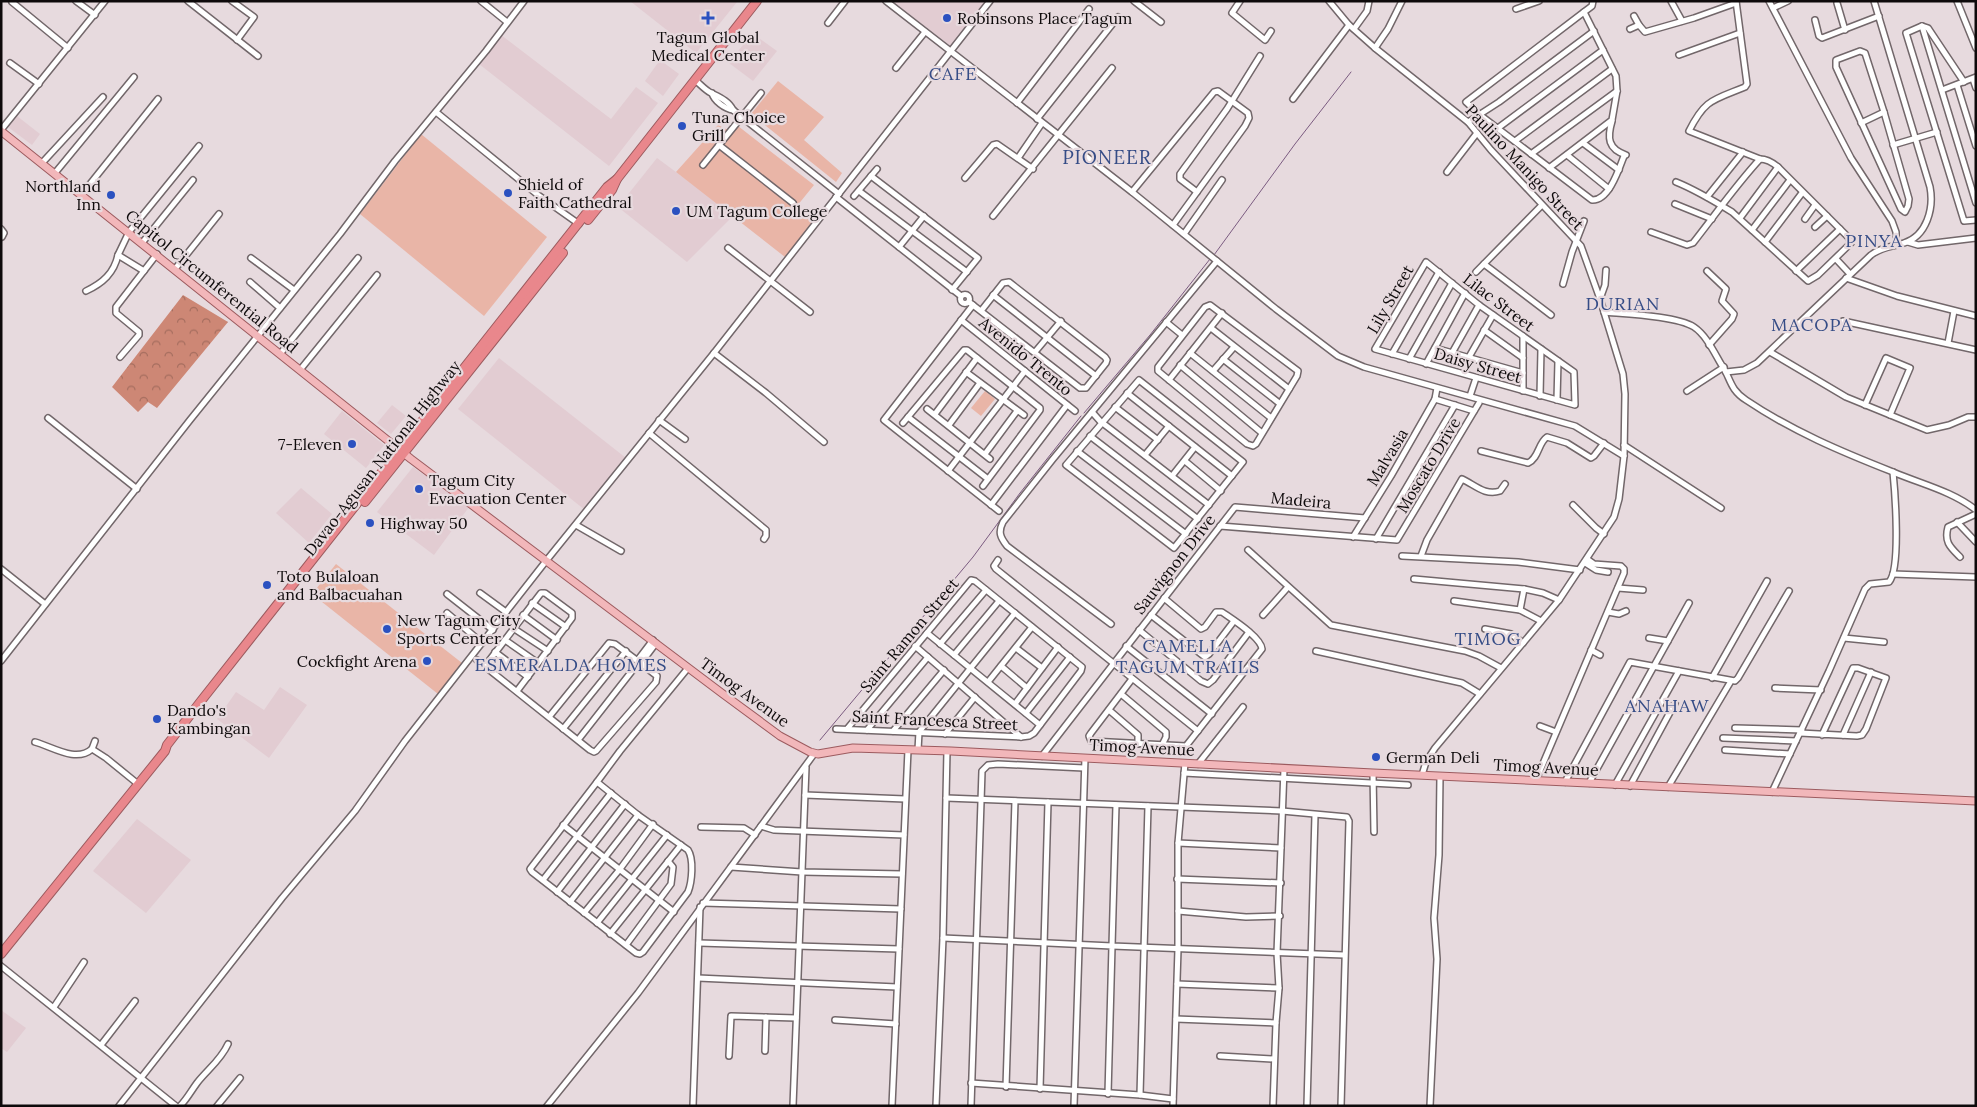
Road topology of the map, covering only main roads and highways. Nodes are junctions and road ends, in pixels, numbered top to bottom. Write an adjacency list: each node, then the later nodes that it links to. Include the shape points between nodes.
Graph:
1 (757, 1): 3 (highway, Davao-Agusan National Highway)
2 (1, 130): 5 (main road, Capitol Circumferential Road)
3 (617, 179): 4 (highway, Davao-Agusan National Highway, via 612,190); 4 (highway, Davao-Agusan National Highway, via 607,187)
4 (570, 240): 5 (highway, Davao-Agusan National Highway)
5 (402, 452): 6 (main road, Timog Avenue, via 780,736 814,754 853,748 948,751); 7 (highway, Davao-Agusan National Highway, via 170,747)
6 (1976, 802)
7 (1, 954)

